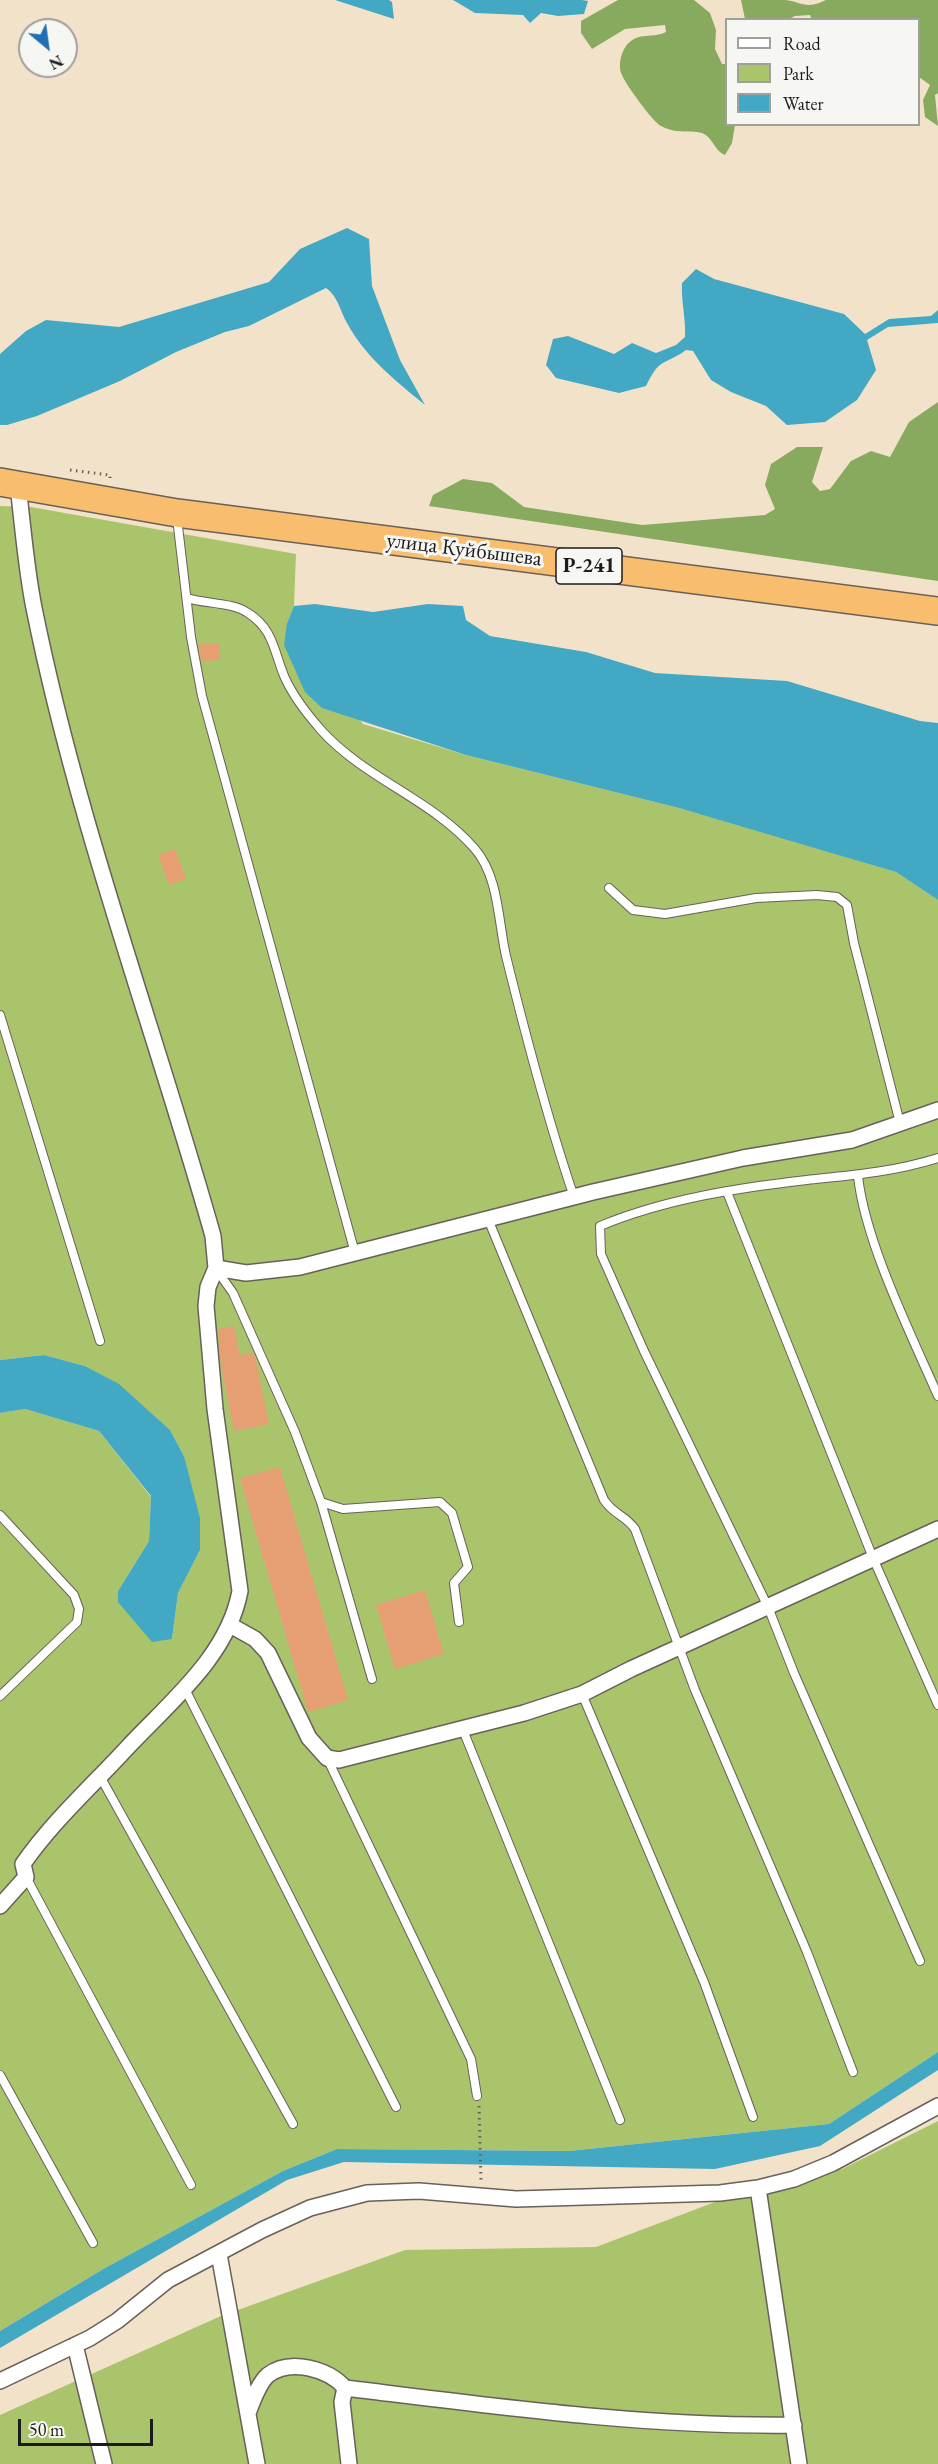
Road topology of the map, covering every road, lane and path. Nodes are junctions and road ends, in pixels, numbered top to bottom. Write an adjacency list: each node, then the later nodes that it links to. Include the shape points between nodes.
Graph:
1 (9, 484): 2 (highway, Р-241); 15 (street, via 52,687 122,944 210,1225)
2 (177, 513): 3 (lane); 4 (highway, улица Куйбышева / Р-241)
3 (187, 598): 12 (lane, via 247,611 263,624 274,642 295,699 327,737 362,766 436,813 488,866 551,1129); 14 (lane, via 202,696 228,797)
4 (938, 611)
5 (609, 888): 8 (lane, via 633,910 665,914 756,898 837,897 847,905)
6 (0, 1015): 16 (lane)
7 (938, 1110): 8 (street)
8 (900, 1124): 12 (street, via 852,1140 743,1158)
9 (938, 1158): 10 (lane)
10 (858, 1176): 11 (lane); 17 (lane, via 878,1249)
11 (727, 1192): 21 (lane); 22 (lane, via 677,1201 600,1226 601,1254)
12 (574, 1197): 13 (street)
13 (488, 1219): 14 (street); 25 (lane, via 604,1500 612,1512 627,1518 634,1529)
14 (356, 1253): 15 (street, via 300,1268 246,1273)
15 (216, 1268): 18 (lane, via 233,1293 295,1432); 24 (street, via 206,1306 215,1409 240,1591)
16 (100, 1341)
17 (938, 1396)
18 (321, 1502): 23 (lane, via 343,1509 423,1502 440,1502 446,1507 452,1513 468,1567 454,1583); 26 (lane)
19 (0, 1515): 29 (lane, via 74,1595 79,1609 73,1627)
20 (938, 1529): 21 (street)
21 (873, 1558): 22 (street); 30 (lane)
22 (768, 1607): 25 (street); 36 (lane)
23 (459, 1622)
24 (230, 1625): 27 (street); 32 (street, via 255,1639 268,1653 309,1738)
25 (680, 1647): 28 (street); 37 (lane)
26 (372, 1679)
27 (185, 1689): 33 (street); 41 (lane)
28 (582, 1694): 31 (street); 42 (lane, via 704,1982)
29 (0, 1696)
30 (938, 1705)
31 (463, 1730): 32 (street, via 353,1758); 43 (lane)
32 (327, 1758): 39 (lane, via 471,2059)
33 (101, 1779): 34 (street, via 52,1825 23,1864); 44 (lane)
34 (26, 1877): 35 (street); 46 (lane)
35 (0, 1906)
36 (920, 1961)
37 (853, 2072)
38 (0, 2075): 48 (lane)
39 (477, 2096): 45 (path)
40 (938, 2106): 47 (street, via 833,2163)
41 (396, 2107)
42 (753, 2116)
43 (620, 2120)
44 (293, 2124)
45 (481, 2180)
46 (191, 2185)
47 (758, 2188): 49 (street, via 720,2193 516,2199 419,2191 367,2193 310,2208); 54 (street)
48 (93, 2243)
49 (219, 2253): 50 (street, via 168,2280 117,2322); 53 (street)
50 (75, 2345): 51 (street); 55 (street)
51 (0, 2381)
52 (345, 2388): 53 (street, via 320,2371 283,2369 268,2375); 54 (street, via 673,2421); 57 (street, via 342,2402)
53 (248, 2413): 56 (street)
54 (794, 2425): 58 (street)
55 (104, 2464)
56 (257, 2464)
57 (348, 2464)
58 (799, 2464)

